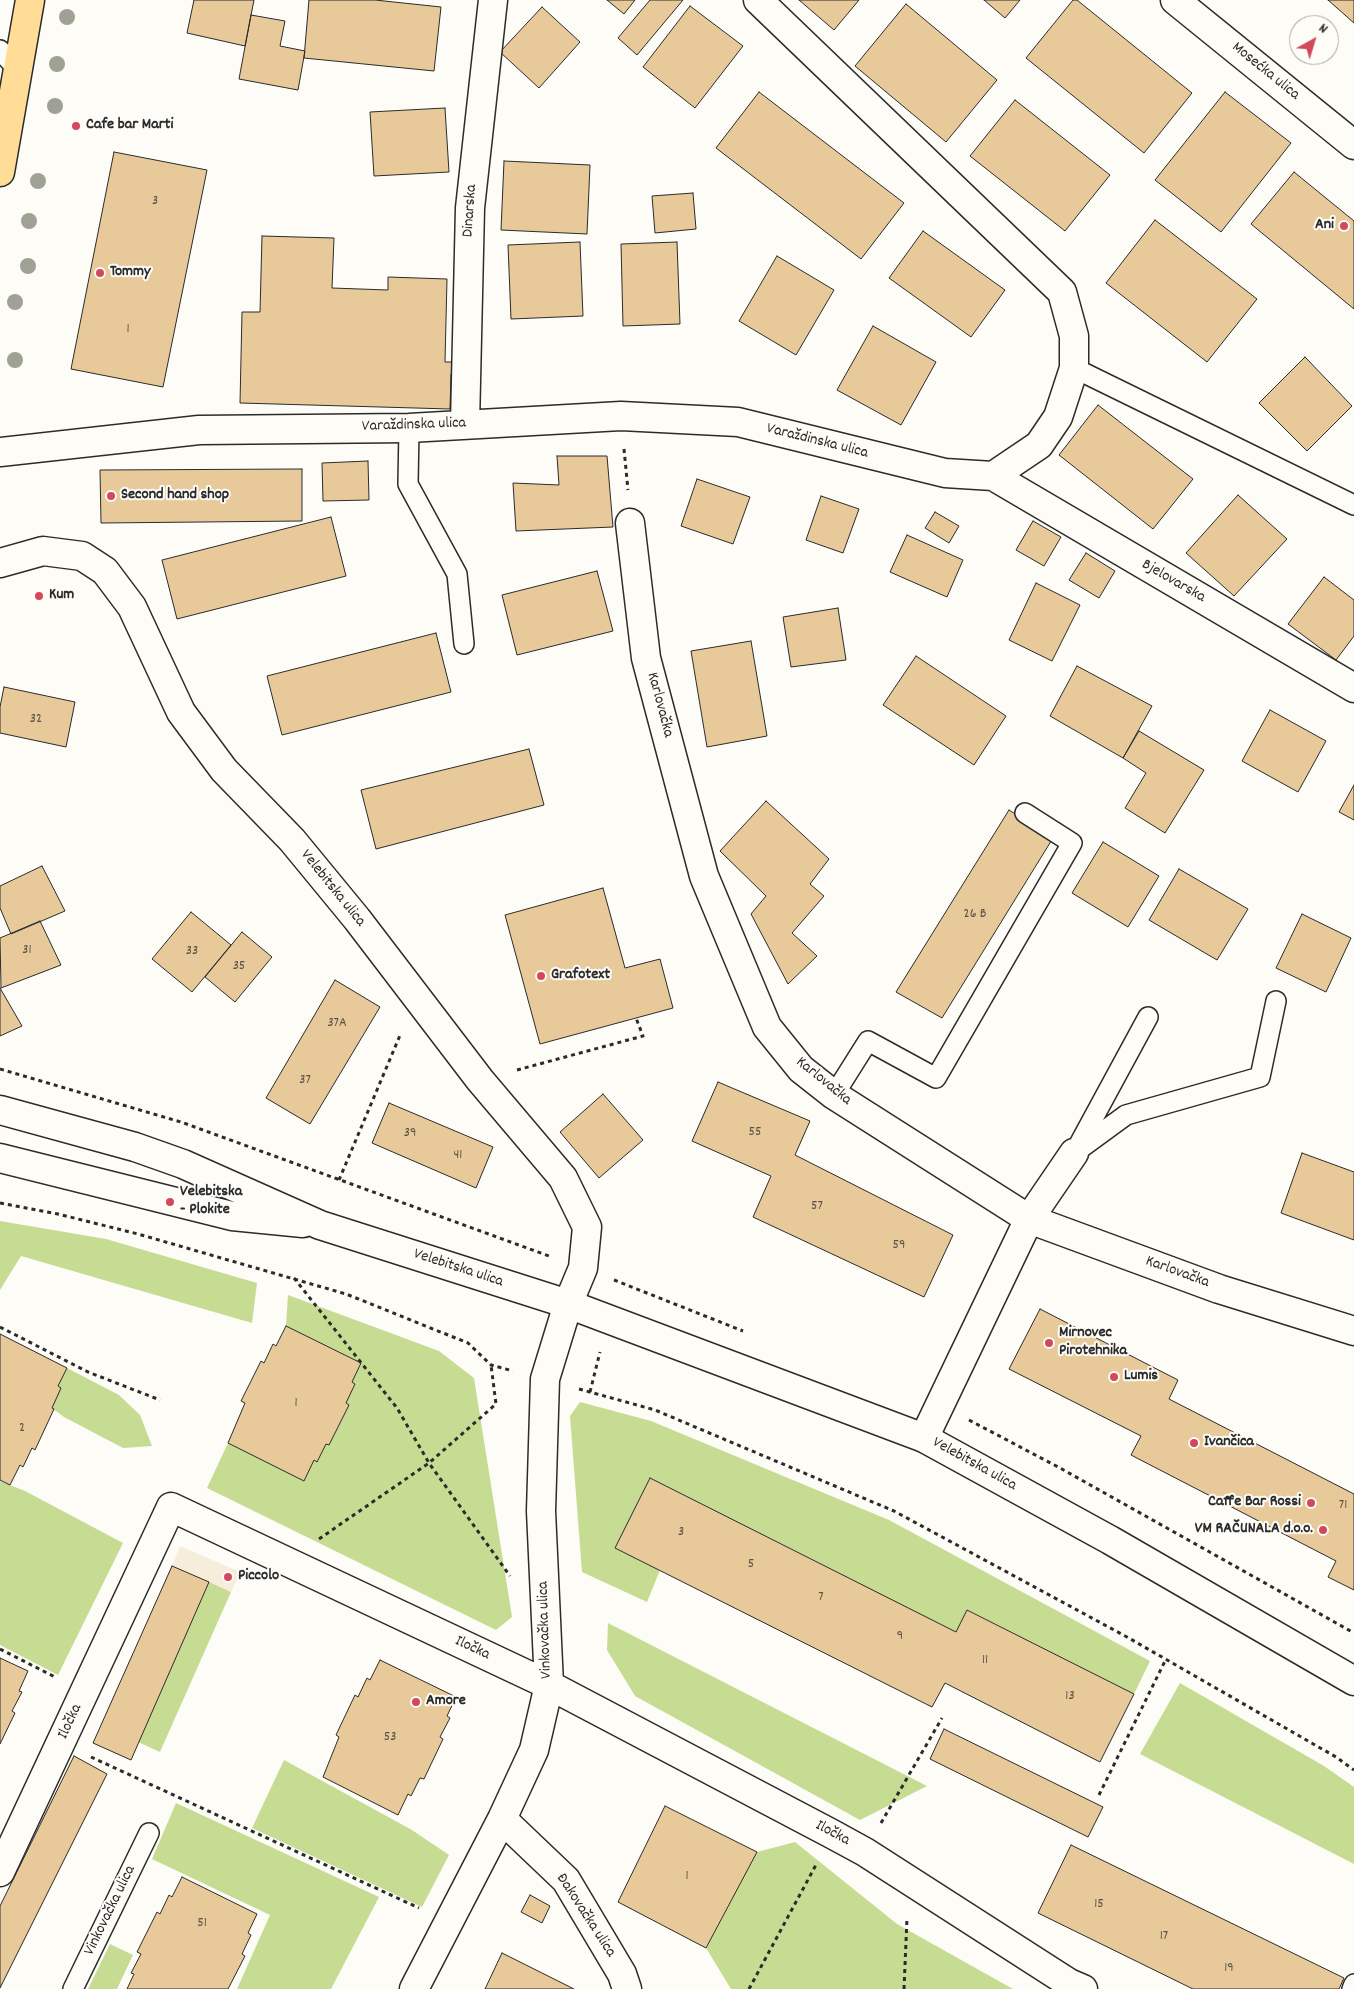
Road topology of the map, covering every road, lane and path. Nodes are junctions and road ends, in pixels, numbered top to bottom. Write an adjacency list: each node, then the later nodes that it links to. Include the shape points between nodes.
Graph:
1 (30, 0): 5 (main road)
2 (493, 0): 10 (street, Dinarska, via 470,208)
3 (758, 0): 8 (street, via 1062,292 1074,336)
4 (1175, 0): 6 (street, Mosećka ulica)
5 (8, 59): 7 (main road)
6 (1354, 145)
7 (0, 172)
8 (1074, 368): 13 (street, via 1058,417 1038,445); 14 (lane)
9 (621, 416): 10 (street, Varaždinska ulica); 13 (street, Varaždinska ulica, via 738,422 945,473); 15 (path)
10 (465, 424): 11 (street, Varaždinska ulica)
11 (409, 428): 12 (street, Varaždinska ulica, via 199,430); 17 (lane, via 408,484 457,574)
12 (0, 452)
13 (993, 476): 18 (street, Bjelovarska)
14 (1354, 504)
15 (630, 523): 25 (street, Karlovačka, via 646,658 704,876 767,1027 801,1069)
16 (0, 563): 20 (street, Velebitska ulica, via 43,551 82,556 105,571 132,607 181,712 224,770 292,840 334,890)
17 (464, 644)
18 (1354, 688)
19 (1025, 813): 25 (lane, via 1072,843 936,1078 868,1041)
20 (416, 998): 24 (street, Velebitska ulica); 29 (path)
21 (1276, 1001): 27 (lane, via 1260,1077 1126,1115)
22 (1148, 1017): 27 (lane)
23 (636, 1018): 24 (path, via 643,1036)
24 (480, 1080): 34 (street, Velebitska ulica, via 563,1178 587,1227 583,1268)
25 (834, 1095): 31 (street, Karlovačka)
26 (0, 1110): 32 (street, Velebitska ulica, via 135,1147 183,1164)
27 (1074, 1153): 31 (street)
28 (0, 1158): 32 (street, Velebitska ulica, via 232,1216)
29 (340, 1180)
30 (0, 1203): 33 (path, via 138,1234)
31 (1029, 1219): 36 (street, Karlovačka, via 1218,1289); 40 (street)
32 (320, 1225): 34 (street, Velebitska ulica)
33 (294, 1277): 37 (path, via 346,1294 468,1343); 41 (path, via 397,1408)
34 (568, 1304): 38 (street, Vinkovačka ulica); 40 (street, Velebitska ulica)
35 (0, 1327): 39 (path, via 88,1372)
36 (1354, 1331)
37 (491, 1365): 38 (path); 41 (path, via 496,1404)
38 (544, 1379): 43 (street, Vinkovačka ulica, via 541,1511); 45 (path, via 655,1410 894,1511)
39 (160, 1400)
40 (924, 1438): 46 (street, Velebitska ulica, via 1110,1540)
41 (429, 1463): 42 (path); 43 (path, via 511,1578)
42 (287, 1561): 47 (street, Iločka); 48 (street, Iločka, via 171,1507)
43 (545, 1610): 47 (street, Vinkovačka ulica)
44 (0, 1649): 48 (path)
45 (1166, 1659): 51 (path); 52 (path)
46 (1354, 1681)
47 (549, 1685): 53 (street, Vinkovačka ulica, via 534,1750); 55 (street, Iločka)
48 (85, 1692): 50 (street, Iločka)
49 (942, 1718): 56 (path)
50 (60, 1743): 57 (street, Iločka); 59 (path)
51 (1354, 1770)
52 (1099, 1795)
53 (502, 1819): 59 (street, Vinkovačka ulica); 60 (street, Đakovačka ulica, via 566,1880)
54 (149, 1833): 63 (lane, Vinkovačka ulica)
55 (832, 1834): 56 (street, Iločka); 65 (path)
56 (865, 1852): 58 (street, Iločka)
57 (0, 1872)
58 (908, 1880): 62 (street, Iločka); 66 (path)
59 (449, 1922): 64 (street, Vinkovačka ulica)
60 (621, 1984)
61 (1354, 1984): 67 (lane)
62 (1073, 1987)
63 (73, 1989)
64 (414, 1989)
65 (749, 1989)
66 (904, 1989)
67 (1352, 1989)

